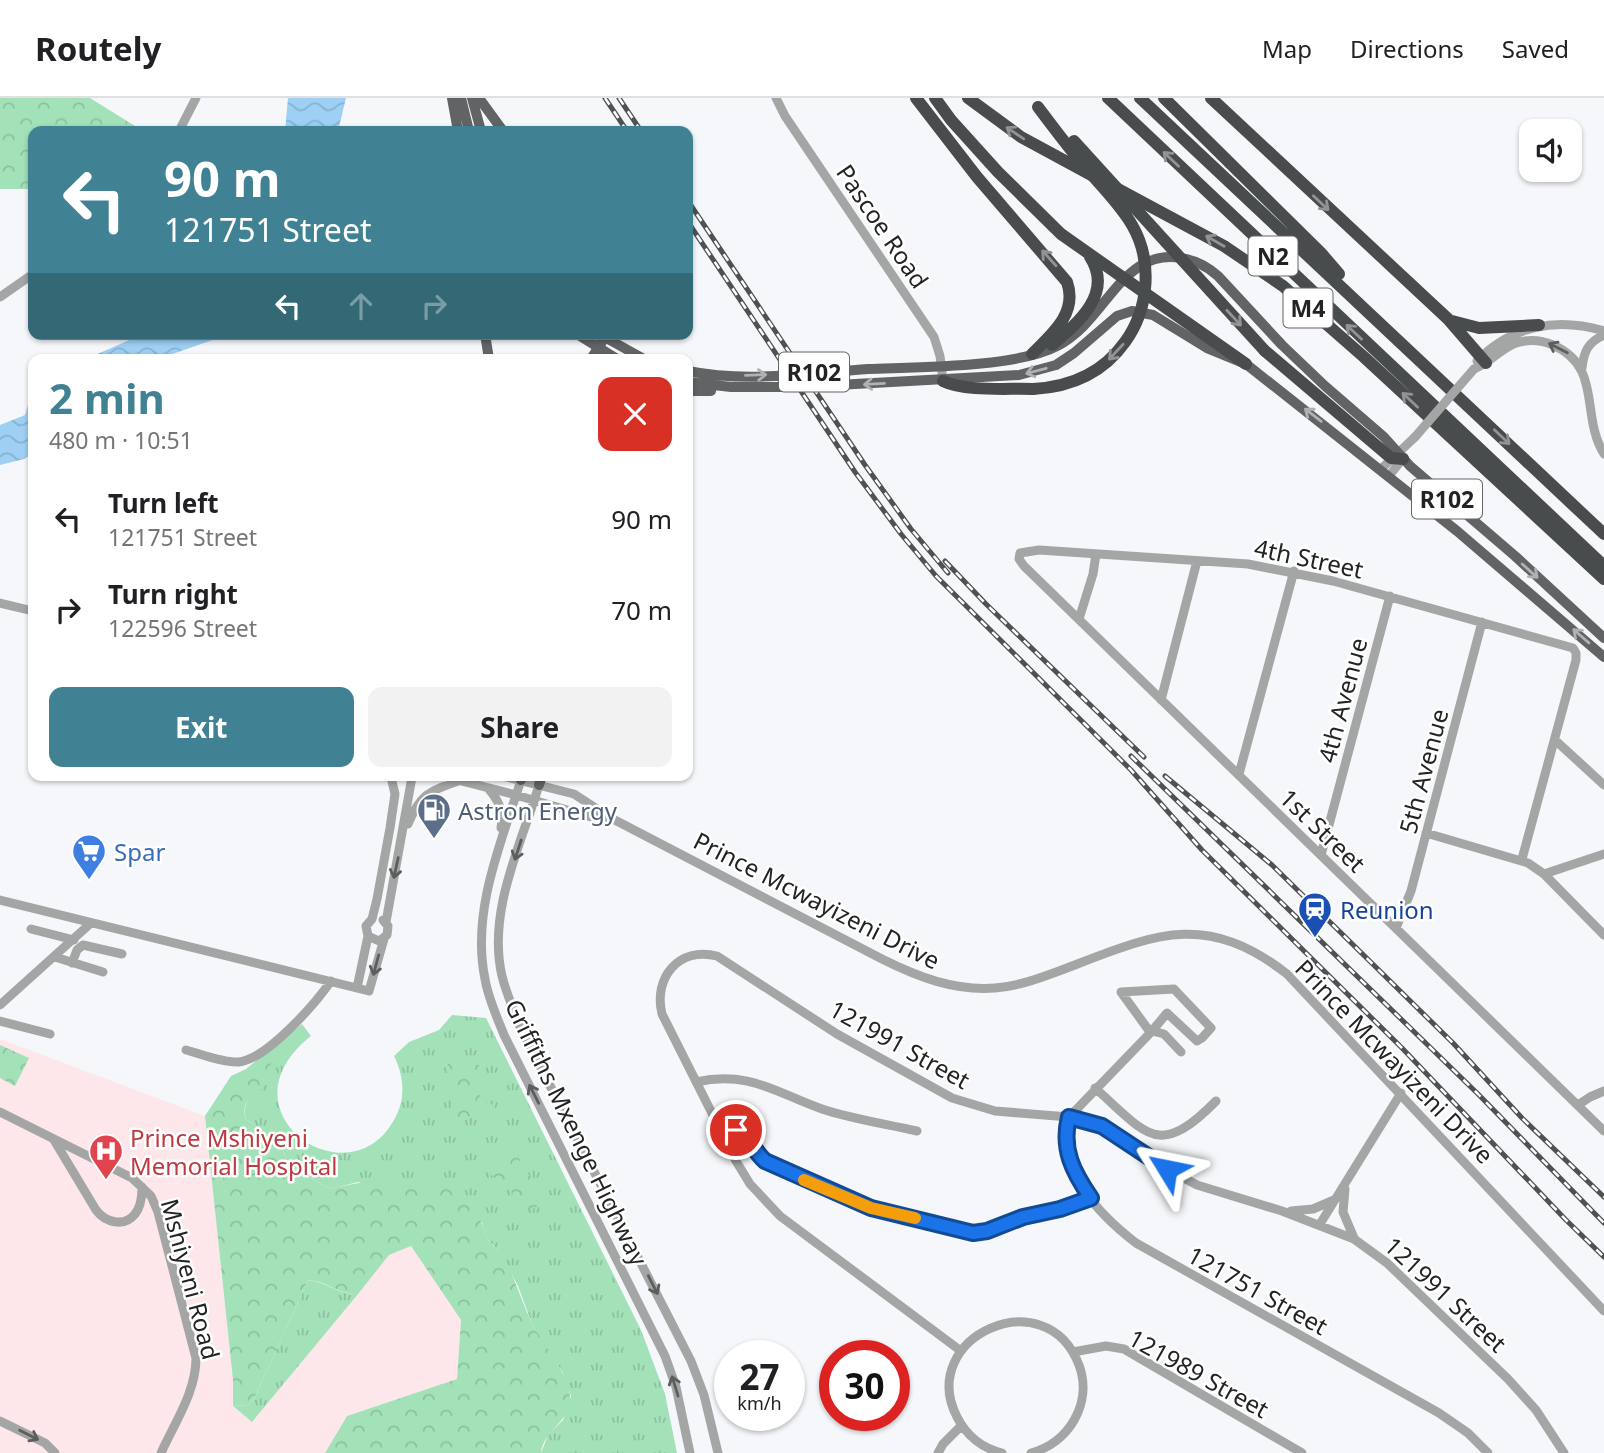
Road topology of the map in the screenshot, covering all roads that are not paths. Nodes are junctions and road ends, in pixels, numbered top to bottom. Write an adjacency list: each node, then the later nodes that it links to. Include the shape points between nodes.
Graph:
1 (196, 98): 16 (street)
2 (452, 98): 17 (main road)
3 (461, 98): 18 (main road)
4 (472, 98): 19 (main road)
5 (479, 98): 20 (main road)
6 (776, 98): 38 (street, Pascoe Road, via 923,319 937,345)
7 (935, 98): 22 (highway)
8 (968, 98): 54 (highway, M4, one-way to 8, via 1283,286 1216,241 1045,152)
9 (1108, 98): 52 (highway, N2, one-way to 9)
10 (1140, 98): 27 (highway, N2)
11 (1164, 98): 27 (highway, via 1321,253)
12 (1200, 98): 21 (highway)
13 (1211, 98): 21 (highway)
14 (1034, 102): 41 (highway, one-way to 41, bridge, via 1133,226 1143,255 1143,303 1115,354 1076,381 1033,389); 46 (highway, one-way to 46, bridge, via 1265,351)
15 (920, 103): 22 (highway, via 1007,192); 33 (highway, one-way to 15, via 1064,319 1070,302 1067,282)
16 (182, 126)
17 (457, 126)
18 (469, 126)
19 (480, 126)
20 (499, 126)
21 (1271, 156): 28 (highway, one-way to 28)
22 (1037, 213): 23 (highway)
23 (1087, 253): 25 (highway); 33 (highway, via 1098,276 1095,298 1080,319)
24 (28, 277): 26 (street)
25 (1125, 279): 33 (main road, R102, via 1075,335); 37 (highway); 46 (main road, R102, via 1144,264 1166,257 1188,258 1210,269)
26 (0, 297)
27 (1363, 306): 48 (highway, N2, one-way to 48)
28 (1448, 319): 29 (highway, via 1479,328); 36 (highway)
29 (1539, 325): 30 (street, via 1562,324); 36 (street, via 1507,338)
30 (1604, 333): 39 (street, via 1586,348)
31 (587, 340): 34 (main road)
32 (610, 340): 35 (main road)
33 (1037, 353): 38 (main road, R102)
34 (609, 354)
35 (635, 354)
36 (1480, 363): 39 (street, one-way to 36, via 1560,348 1537,340 1510,346); 46 (street, bridge)
37 (1246, 364): 41 (main road, R102, one-way to 41, via 1207,348 1153,314 1132,311 1117,316 1056,365 1036,372); 47 (main road, R102, one-way to 37)
38 (941, 365): 40 (main road, R102, one-way to 38, via 748,376); 41 (street, Pascoe Road)
39 (1582, 368): 45 (street)
40 (693, 371)
41 (943, 381): 43 (main road, R102, one-way to 43)
42 (693, 383): 43 (main road, R102)
43 (801, 387): 44 (main road)
44 (693, 391)
45 (1603, 452)
46 (1397, 457): 47 (street); 60 (main road, R102, one-way to 60)
47 (1385, 473): 61 (main road, R102, one-way to 47)
48 (1604, 534)
49 (1096, 554): 50 (street, 4th Street, via 1029,550); 51 (street, 4th Street); 58 (street)
50 (1019, 555): 58 (street, 1st Street, via 1021,563)
51 (1197, 561): 53 (street, 4th Street); 62 (street)
52 (1604, 566)
53 (1294, 571): 55 (street, 4th Street); 64 (street)
54 (1604, 579)
55 (1390, 596): 59 (street, 4th Street); 79 (street, 4th Avenue)
56 (0, 603): 57 (street)
57 (28, 610)
58 (1079, 618): 62 (street, 1st Street)
59 (1482, 622): 63 (street, 4th Street, via 1570,646 1576,653); 76 (street, 5th Avenue)
60 (1604, 638)
61 (1604, 657)
62 (1161, 700): 64 (street, 1st Street)
63 (1555, 740): 71 (street); 80 (street)
64 (1239, 774): 79 (street, 1st Street)
65 (391, 781): 84 (street, via 395,794)
66 (412, 781): 77 (street)
67 (459, 781): 72 (street, Prince Mcwayizeni Drive); 77 (street, via 418,802)
68 (521, 781): 73 (street, Griffiths Mxenge Highway)
69 (540, 781): 74 (street, Griffiths Mxenge Highway)
70 (542, 781): 75 (street, Prince Mcwayizeni Drive, via 575,794)
71 (1604, 785)
72 (488, 788): 73 (street, Prince Mcwayizeni Drive); 81 (street, via 502,811)
73 (516, 795): 74 (street, Prince Mcwayizeni Drive); 81 (street, Griffiths Mxenge Highway)
74 (534, 800): 75 (street, Prince Mcwayizeni Drive, via 591,817); 132 (street, Griffiths Mxenge Highway, one-way to 132, via 509,875 500,923 502,974 520,1027 691,1361)
75 (611, 818): 108 (street, Prince Mcwayizeni Drive, via 882,959 943,984 976,989 1010,986 1172,933 1201,933 1230,941 1287,974)
76 (1426, 833): 80 (street); 87 (street, 5th Avenue)
77 (402, 839): 85 (street, one-way to 85)
78 (1604, 854): 82 (street)
79 (1321, 855): 87 (street, 1st Street)
80 (1522, 859): 82 (street)
81 (496, 860): 131 (street, Griffiths Mxenge Highway, one-way to 81, via 665,1356 493,1007 481,944 486,895)
82 (1544, 874): 89 (street)
83 (0, 900): 86 (street)
84 (372, 919): 85 (street); 90 (street, via 366,926)
85 (386, 922): 91 (street)
86 (92, 923): 92 (street); 97 (street)
87 (1396, 928): 110 (street, 1st Street)
88 (31, 929): 92 (street)
89 (1604, 935)
90 (368, 936): 91 (street); 98 (street)
91 (384, 939): 98 (street, one-way to 98, via 369,991)
92 (74, 940): 94 (street)
93 (122, 954): 95 (street, via 83,945)
94 (55, 957): 95 (street); 99 (street)
95 (72, 962): 96 (street)
96 (103, 972)
97 (331, 981): 98 (street); 103 (street, via 302,1017 260,1054 237,1062)
98 (357, 988)
99 (2, 1001)
100 (0, 1021): 102 (street)
101 (1151, 1032): 101 (street, via 1167,1013 1197,1041 1211,1028 1175,989 1121,992); 104 (street, via 1164,1034); 106 (street)
102 (50, 1034)
103 (186, 1049)
104 (1181, 1052)
105 (696, 1082): 112 (street, 121991 Street, via 662,1014 660,993 675,965 707,954 732,964 815,1020 952,1098 995,1111); 113 (street, 121991 Street); 114 (street, via 755,1082 822,1109)
106 (1095, 1088): 109 (street, via 1143,1130 1159,1136 1187,1128); 112 (street)
107 (1604, 1091): 110 (street)
108 (1401, 1093): 117 (street); 124 (street, Prince Mcwayizeni Drive)
109 (1216, 1101)
110 (1578, 1105): 115 (street, 1st Street)
111 (0, 1112): 116 (street, Mshiyeni Road)
112 (1069, 1117): 119 (street, 121751 Street, via 1068,1158); 121 (street, 121991 Street, via 1102,1126 1207,1190)
113 (720, 1128): 119 (street, via 743,1133 757,1154 773,1166 858,1204 967,1231 987,1231); 125 (street, 121991 Street, via 743,1172 780,1216)
114 (917, 1131)
115 (1604, 1131)
116 (54, 1139): 118 (street, Mshiyeni Road); 118 (street, via 105,1219 122,1222 134,1215)
117 (1346, 1183): 120 (street); 123 (street, via 1343,1212)
118 (142, 1187): 130 (street, Mshiyeni Road, via 158,1212 196,1357 191,1390)
119 (1091, 1198): 137 (street, 121751 Street, via 1136,1243 1439,1413)
120 (1337, 1199): 121 (street, via 1313,1209); 122 (street)
121 (1282, 1210): 122 (street, 121991 Street)
122 (1320, 1224): 123 (street, 121991 Street)
123 (1354, 1239): 138 (street, 121991 Street, via 1407,1280 1501,1371 1536,1410)
124 (1604, 1311)
125 (961, 1351): 126 (street, via 978,1334 1012,1322 1046,1328); 128 (street, via 950,1388)
126 (1073, 1352): 135 (street, via 1082,1380 1079,1410 1064,1435); 136 (street, 121989 Street, via 1106,1346 1124,1349)
127 (0, 1421): 129 (street, one-way to 129, via 45,1443)
128 (961, 1426): 133 (street); 134 (street, via 977,1442)
129 (55, 1453)
130 (161, 1453)
131 (690, 1453)
132 (718, 1453)
133 (938, 1453)
134 (1002, 1453)
135 (1031, 1453)
136 (1302, 1453)
137 (1488, 1453)
138 (1564, 1453)

